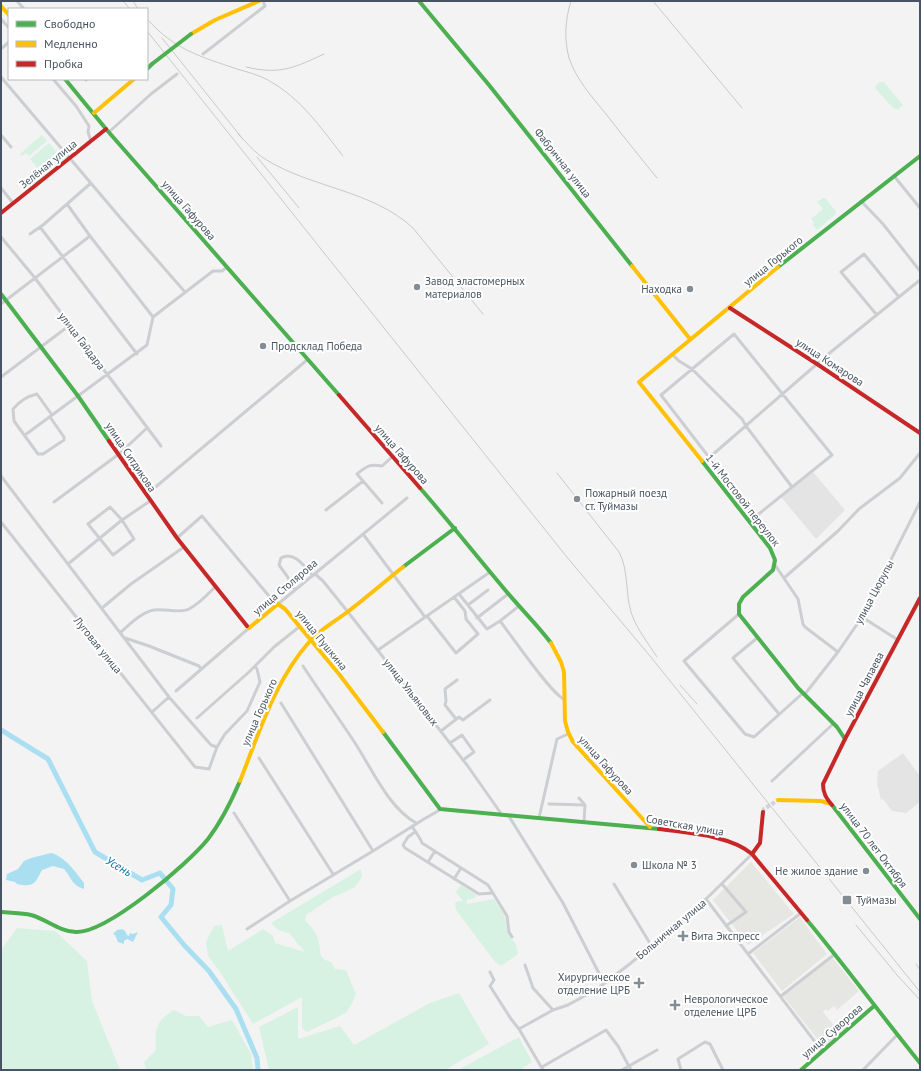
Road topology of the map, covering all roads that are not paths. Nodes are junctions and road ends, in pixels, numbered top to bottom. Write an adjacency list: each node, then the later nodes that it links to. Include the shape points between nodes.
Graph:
1 (259, 1): 9 (main road, bridge, via 215,20 191,34)
2 (263, 1): 8 (street, via 265,6)
3 (419, 1): 48 (main road, Фабричная улица, via 489,85)
4 (1, 6): 5 (main road)
5 (8, 14)
6 (1, 19): 7 (street)
7 (8, 27)
8 (203, 54)
9 (148, 68)
10 (177, 74): 16 (street)
11 (1, 77): 21 (street)
12 (54, 80): 18 (street, via 89,126)
13 (66, 80): 15 (main road, улица Гафурова)
14 (133, 80): 15 (main road)
15 (94, 113): 16 (main road, улица Гафурова)
16 (107, 130): 18 (main road, Зелёная улица); 35 (main road, улица Гафурова)
17 (1, 135): 19 (street)
18 (91, 140): 21 (main road, Зелёная улица)
19 (11, 147)
20 (920, 156): 22 (main road, улица Горького)
21 (70, 158): 23 (street); 26 (main road, Зелёная улица)
22 (894, 176): 25 (main road, улица Горького); 28 (street)
23 (91, 183): 27 (street); 39 (street)
24 (1, 188): 26 (street)
25 (861, 201): 36 (street, via 883,224); 44 (main road, улица Горького)
26 (13, 203): 29 (main road, Зелёная улица)
27 (67, 204): 30 (street); 32 (street)
28 (920, 208)
29 (1, 213)
30 (40, 227): 31 (street); 34 (street)
31 (30, 234)
32 (90, 236): 34 (street); 46 (street)
33 (1, 237): 37 (street, улица Гайдара)
34 (63, 256): 37 (street); 50 (street)
35 (227, 267): 39 (street, via 222,271 212,270); 52 (main road, улица Гафурова)
36 (920, 272)
37 (35, 278): 42 (street); 47 (street, улица Гайдара)
38 (920, 280): 41 (street)
39 (185, 292): 46 (street)
40 (1, 294): 42 (main road, улица Ситдикова)
41 (899, 297): 45 (street); 45 (street, via 864,254 841,272)
42 (6, 301): 43 (street); 49 (main road, улица Ситдикова)
43 (1, 304)
44 (730, 308): 48 (main road, улица Горького); 53 (main road, улица Комарова)
45 (876, 314): 53 (street)
46 (153, 317): 50 (street, via 147,345)
47 (70, 325): 49 (street); 55 (street, улица Гайдара)
48 (690, 339): 51 (main road, улица Горького)
49 (42, 347): 56 (street); 59 (main road, улица Ситдикова)
50 (137, 354): 55 (street)
51 (672, 354): 54 (street); 57 (main road, улица Горького)
52 (307, 360): 69 (main road, улица Гафурова); 74 (street)
53 (817, 364): 58 (street); 63 (main road, улица Комарова)
54 (692, 369): 58 (street, via 734,334); 61 (street); 68 (street, via 660,395)
55 (108, 375): 59 (street); 62 (street, улица Гайдара)
56 (1, 377)
57 (639, 382): 70 (main road, 1-й Мостовой переулок)
58 (783, 393): 61 (street); 73 (street, via 832,455)
59 (78, 396): 60 (street); 67 (main road, улица Ситдикова)
60 (51, 416): 64 (street); 64 (street, via 64,440 43,454 38,454); 64 (street, via 37,394 31,395 17,405 13,409 14,421)
61 (746, 426): 68 (street); 73 (street)
62 (147, 428): 65 (street, улица Гайдара); 67 (street)
63 (920, 433)
64 (25, 435)
65 (161, 446)
66 (920, 453): 93 (street, via 900,478 860,509)
67 (119, 454): 74 (main road, улица Ситдикова); 77 (street)
68 (709, 457): 70 (street); 73 (street, via 755,517)
69 (392, 458): 72 (street, via 382,466 371,464 365,467 357,474); 83 (main road, улица Гафурова)
70 (703, 462): 89 (main road, 1-й Мостовой переулок, via 770,548 775,556)
71 (1, 476): 88 (street)
72 (363, 481): 78 (street); 80 (street)
73 (792, 487)
74 (146, 495): 76 (main road, улица Ситдикова)
75 (407, 498): 84 (street, улица Столярова)
76 (150, 501): 81 (street); 85 (main road, улица Ситдикова)
77 (54, 502)
78 (382, 502)
79 (920, 502): 108 (street, улица Цюрупы)
80 (326, 510)
81 (122, 520): 86 (street); 86 (street, via 110,507 88,524); 86 (street, via 134,539 113,555)
82 (1, 522): 130 (street, Луговая улица)
83 (455, 528): 90 (main road, улица Гафурова); 91 (main road, улица Горького)
84 (363, 534): 91 (street); 92 (street, улица Столярова)
85 (177, 538): 87 (main road, улица Ситдикова); 101 (street, улица Пушкина, via 202,516)
86 (99, 539): 88 (street)
87 (184, 547): 94 (main road, улица Ситдикова); 104 (street)
88 (68, 564): 104 (street)
89 (775, 565): 93 (street); 106 (main road, 1-й Мостовой переулок, via 770,574 743,597 739,604)
90 (490, 572): 97 (street); 98 (main road, улица Гафурова)
91 (393, 574): 105 (main road, улица Горького); 107 (street)
92 (314, 575): 95 (street, улица Столярова); 95 (street, улица Ульяновых, via 295,557 289,555 281,558 279,565); 105 (street, улица Ульяновых, via 323,581)
93 (784, 578): 119 (street, via 798,599 805,627)
94 (216, 586): 112 (main road, улица Ситдикова); 113 (street, via 188,609 147,612)
95 (295, 590): 101 (street, улица Столярова)
96 (488, 590): 102 (street)
97 (459, 594): 99 (street); 102 (street)
98 (508, 594): 103 (main road, улица Гафурова); 109 (street)
99 (454, 597): 107 (street); 107 (street, via 478,634 456,653)
100 (920, 598): 117 (main road, улица Чапаева)
101 (278, 604): 111 (main road, улица Пушкина); 112 (main road, улица Столярова)
102 (468, 605): 109 (street)
103 (519, 606): 110 (street); 127 (main road, улица Гафурова, via 553,645 565,678)
104 (102, 608): 113 (street)
105 (348, 612): 116 (main road, улица Горького); 118 (street, улица Ульяновых)
106 (739, 614): 115 (main road); 131 (street, улица Цюрупы, via 684,662 745,734 754,737)
107 (426, 617): 118 (street)
108 (862, 617): 117 (street); 119 (street, улица Цюрупы)
109 (478, 618): 110 (street, via 487,629)
110 (500, 620): 127 (street, via 541,676)
111 (299, 627): 116 (main road, улица Пушкина); 120 (street)
112 (249, 628): 122 (street, улица Столярова)
113 (121, 632): 114 (street)
114 (125, 638): 122 (street, via 170,654); 126 (street)
115 (757, 638): 125 (main road); 131 (street, via 733,658)
116 (311, 640): 149 (main road, улица Пушкина); 171 (main road, улица Горького, via 289,670 271,702 224,815 196,854 174,874 125,910 88,931 70,932 31,915)
117 (898, 640): 137 (main road, улица Чапаева)
118 (378, 650): 135 (street, улица Ульяновых)
119 (838, 652): 125 (street, улица Цюрупы)
120 (255, 666): 132 (street); 139 (street, via 260,682 247,711 225,734)
121 (303, 666): 156 (street, via 387,794)
122 (201, 669): 124 (street, улица Столярова)
123 (457, 680): 133 (street, via 445,689 445,705)
124 (176, 691)
125 (804, 694): 131 (street, улица Цюрупы); 134 (main road)
126 (169, 697): 130 (street); 139 (street, via 211,745)
127 (564, 699): 136 (main road, улица Гафурова, via 564,722)
128 (490, 700): 133 (street, via 463,720 459,717)
129 (281, 703): 159 (street)
130 (152, 712): 139 (street, Луговая улица, via 195,767 209,768)
131 (779, 714)
132 (197, 718)
133 (456, 719): 135 (street)
134 (833, 724): 137 (main road); 143 (street)
135 (441, 731): 138 (street, улица Ульяновых)
136 (568, 734): 154 (street, via 557,739); 157 (main road, улица Гафурова)
137 (845, 739): 142 (main road, улица Чапаева)
138 (450, 743): 141 (street, улица Ульяновых); 141 (street, via 462,735 474,752)
139 (217, 747)
140 (259, 758): 164 (street)
141 (463, 760): 152 (street, улица Ульяновых)
142 (825, 779): 147 (main road, улица 70 лет Октября, via 823,790)
143 (772, 781)
144 (579, 798): 148 (street)
145 (778, 800): 147 (main road, via 821,801)
146 (549, 804): 148 (street)
147 (832, 804): 173 (main road, улица 70 лет Октября)
148 (585, 805): 155 (street)
149 (440, 809): 152 (main road, Советская улица); 156 (street)
150 (763, 812): 161 (main road, via 760,844)
151 (234, 813): 170 (street)
152 (500, 815): 153 (main road, Советская улица)
153 (510, 816): 154 (main road, Советская улица); 182 (street, via 551,881)
154 (539, 818): 155 (main road, Советская улица)
155 (584, 822): 157 (main road, Советская улица)
156 (414, 825): 158 (street); 159 (street)
157 (650, 827): 161 (main road, Советская улица, via 726,840)
158 (415, 832): 160 (street, via 422,843); 162 (street, via 403,845)
159 (374, 851): 164 (street)
160 (435, 851): 162 (street); 163 (street)
161 (752, 854): 167 (street, Больничная улица); 172 (main road, Советская улица)
162 (428, 862): 165 (street)
163 (461, 868): 165 (street); 168 (street, via 488,885)
164 (333, 874): 170 (street)
165 (454, 879): 168 (street, via 479,894)
166 (614, 884): 177 (street)
167 (722, 884): 169 (street, Больничная улица); 174 (street, via 746,912)
168 (493, 893): 176 (street, via 507,916)
169 (706, 899): 174 (street); 177 (street, Больничная улица)
170 (290, 901): 175 (street)
171 (1, 912)
172 (801, 912): 178 (street); 179 (main road, Советская улица)
173 (920, 919)
174 (726, 926): 178 (street)
175 (248, 929)
176 (512, 937)
177 (651, 945): 182 (street, Больничная улица)
178 (748, 954): 183 (street)
179 (835, 954): 183 (street); 184 (main road, Советская улица)
180 (526, 965): 185 (street, via 533,988)
181 (490, 972): 186 (street, via 494,980 490,986)
182 (604, 983): 185 (street, Больничная улица, via 568,1005)
183 (781, 996): 189 (street)
184 (874, 1006): 187 (main road, Советская улица); 189 (main road, улица Суворова)
185 (553, 1010): 186 (street, Больничная улица)
186 (519, 1029): 192 (street)
187 (897, 1035): 190 (main road, Советская улица); 198 (street)
188 (657, 1050): 191 (street)
189 (822, 1051): 197 (main road, улица Суворова)
190 (920, 1063)
191 (629, 1065): 192 (street, via 606,1030); 193 (street); 194 (street)
192 (543, 1069)
193 (622, 1070)
194 (632, 1070)
195 (681, 1070): 196 (street, via 678,1059 705,1042 710,1044)
196 (723, 1070)
197 (801, 1070)
198 (863, 1070)

